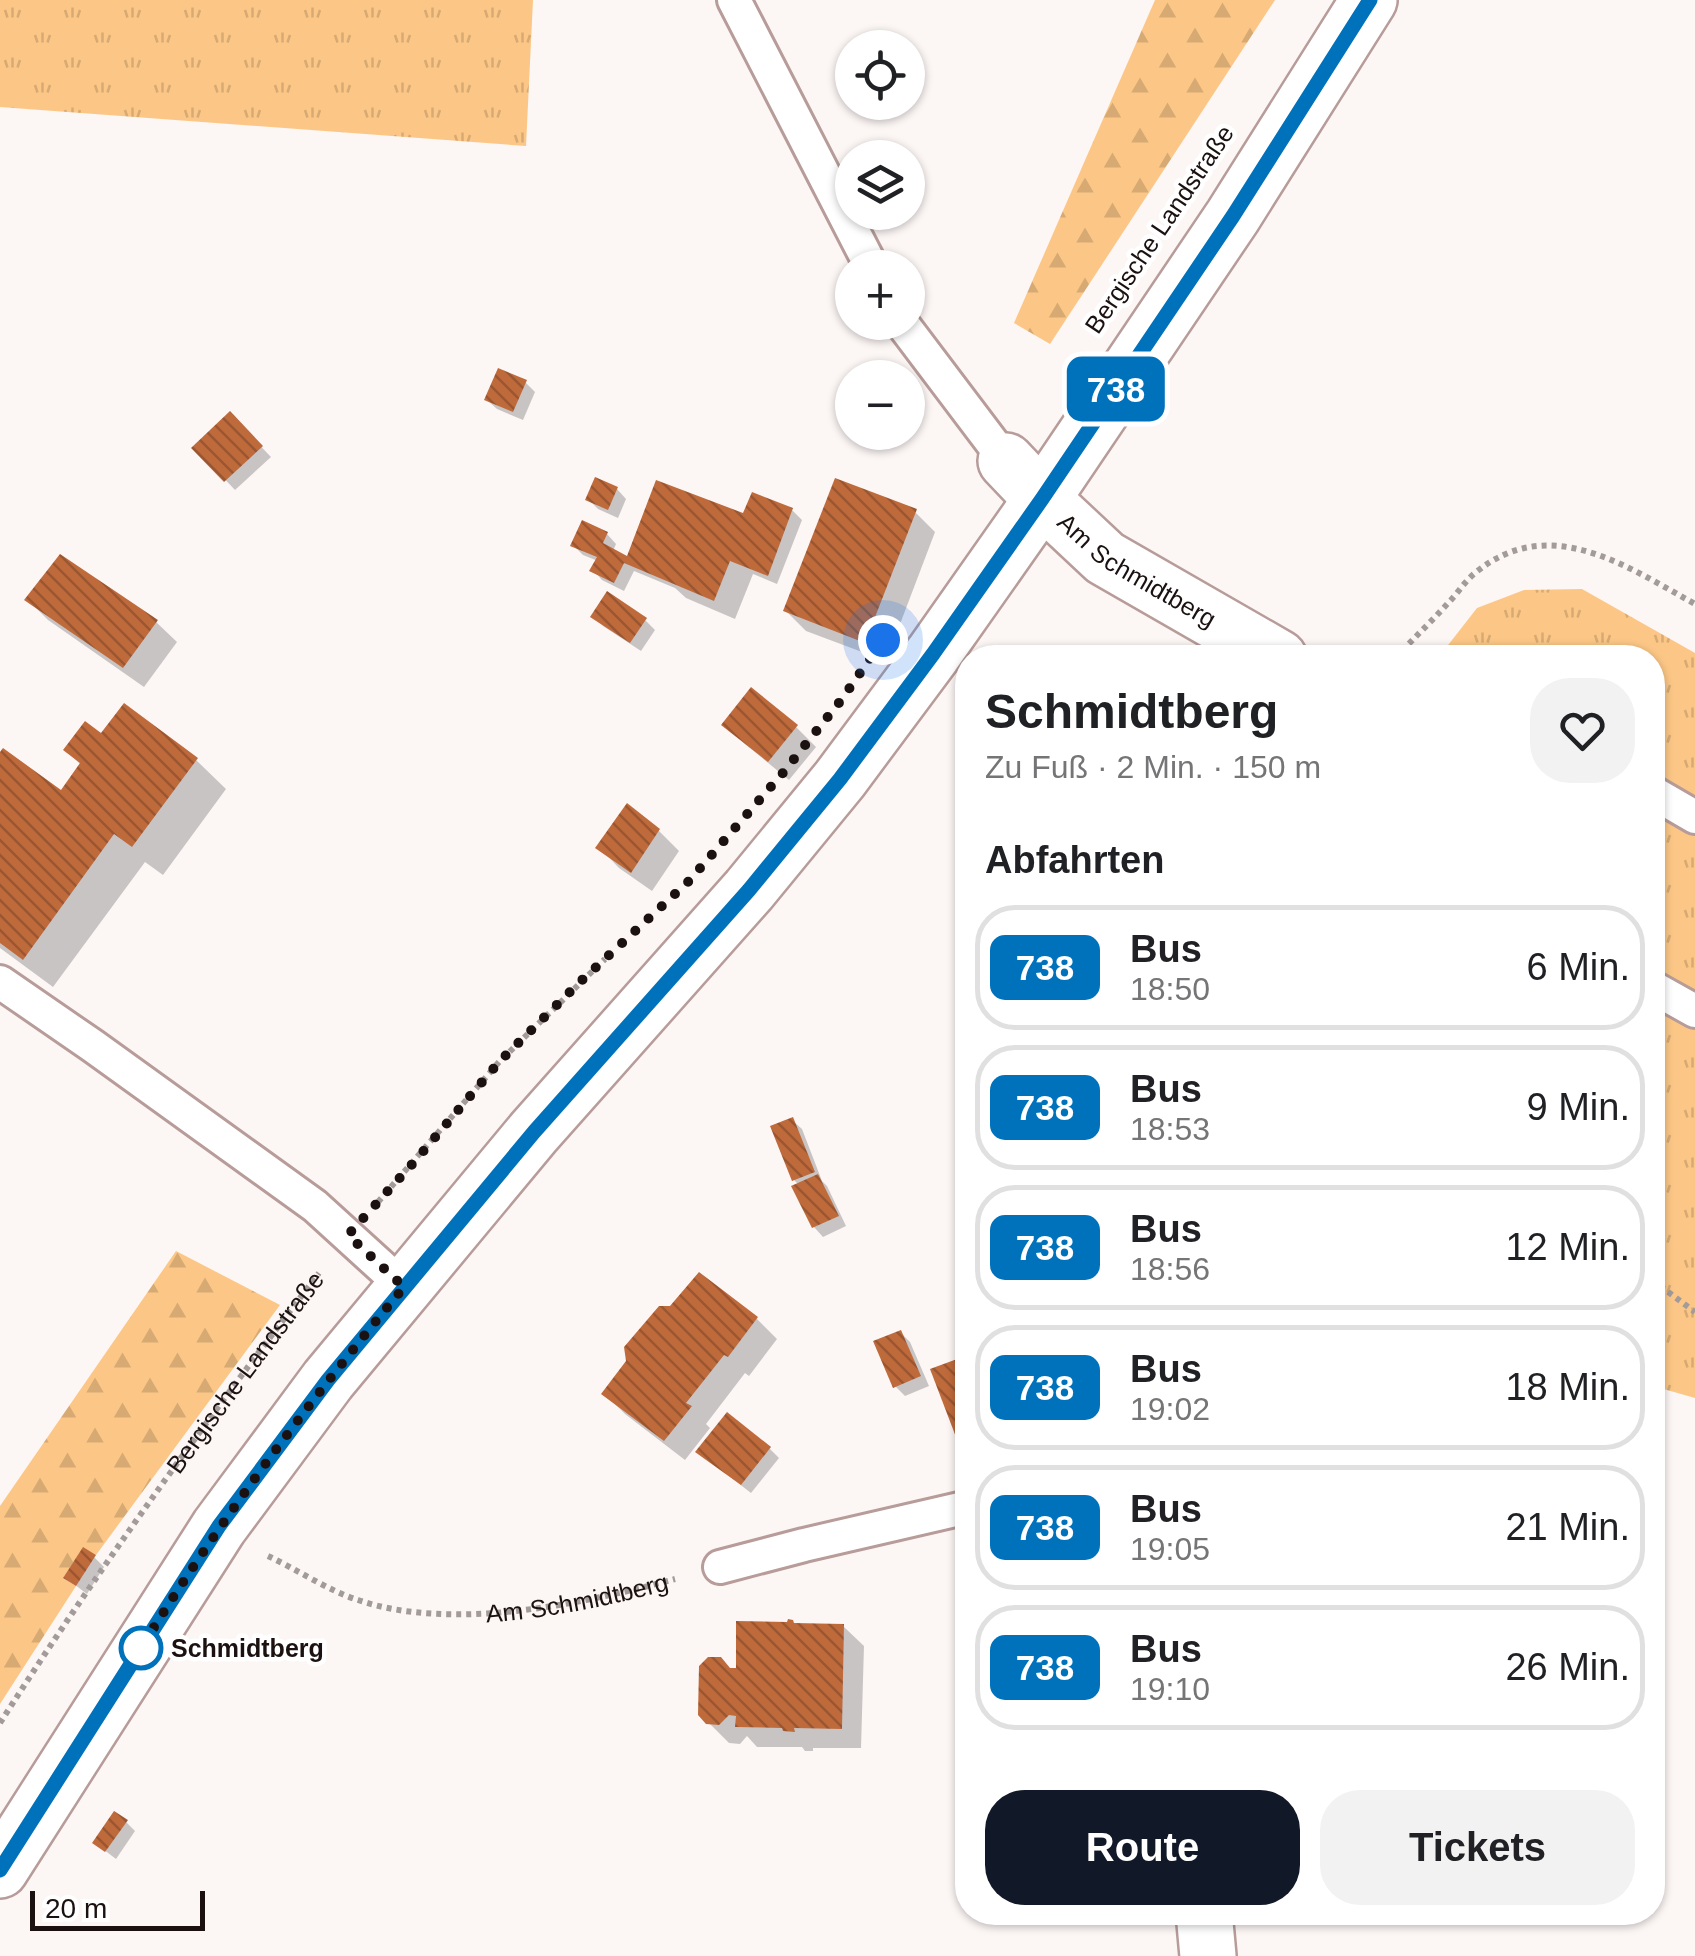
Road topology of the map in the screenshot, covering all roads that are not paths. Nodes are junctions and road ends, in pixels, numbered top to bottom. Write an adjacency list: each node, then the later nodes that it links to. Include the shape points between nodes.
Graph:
1 (734, 0): 3 (lane)
2 (1370, 0): 5 (main road, Bergische Landstraße, via 1233,216)
3 (863, 250)
4 (915, 340): 5 (lane, Am Schmidtberg)
5 (1024, 480): 6 (main road, Am Schmidtberg, via 1105,558); 12 (main road, Bergische Landstraße, via 933,654 840,779)
6 (1257, 645)
7 (1665, 799): 8 (lane)
8 (1695, 816)
9 (0, 982): 12 (lane, via 300,1195)
10 (1665, 995): 11 (lane)
11 (1695, 1012)
12 (404, 1287): 15 (main road, Bergische Landstraße, via 219,1526)
13 (955, 1511): 14 (lane)
14 (720, 1568)
15 (0, 1870)
16 (1205, 1925): 17 (main road)
17 (1208, 1956)

